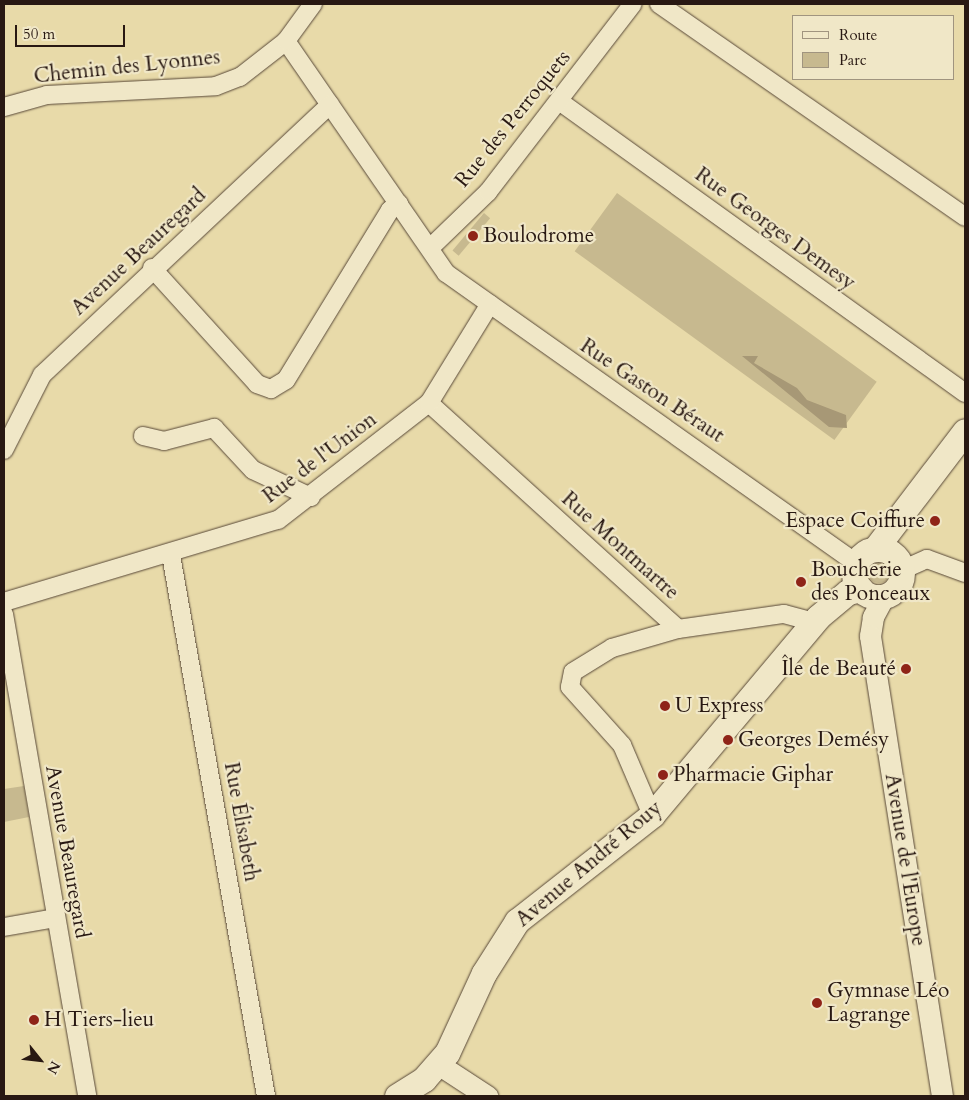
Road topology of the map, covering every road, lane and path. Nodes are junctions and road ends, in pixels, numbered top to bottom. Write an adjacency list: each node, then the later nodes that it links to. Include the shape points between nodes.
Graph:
1 (313, 4): 4 (street, Chemin des Lyonnes)
2 (633, 4): 5 (street, Rue des Perroquets)
3 (659, 4): 9 (street)
4 (286, 41): 6 (street); 7 (street, Chemin des Lyonnes, via 240,77 216,86 47,95)
5 (559, 101): 10 (street, Rue des Perroquets, via 488,192); 13 (street, Rue Georges Demesy)
6 (330, 105): 8 (street); 11 (street, Avenue Beauregard)
7 (4, 107)
8 (400, 204): 10 (street); 11 (street, via 390,210 286,380 271,389 257,384)
9 (965, 218)
10 (430, 248): 12 (street, Rue Gaston Béraut, via 446,273)
11 (152, 268): 17 (street, Avenue Beauregard, via 42,375)
12 (490, 304): 14 (street, Rue de l'Union); 20 (street, Rue Gaston Béraut)
13 (965, 393)
14 (429, 402): 18 (street, Rue de l'Union); 25 (street, Rue Montmartre)
15 (965, 432): 20 (main road, Avenue André Rouy, via 902,513)
16 (143, 436): 18 (street, via 164,441 214,428 253,470)
17 (4, 450)
18 (311, 497): 19 (street, Rue de l'Union, via 278,520)
19 (171, 555): 22 (street, Rue de l'Union); 31 (street, Rue Élisabeth)
20 (876, 571): 21 (street, via 926,559); 24 (main road, Avenue André Rouy, via 827,592); 34 (street, Avenue de l'Europe, via 870,636)
21 (965, 573)
22 (4, 602)
23 (4, 614): 27 (street, Avenue Beauregard)
24 (816, 620): 25 (street, Rue Montmartre, via 784,614); 26 (main road, Avenue André Rouy)
25 (678, 629): 26 (street, via 612,648 574,672 570,687 622,745)
26 (652, 816): 29 (main road, Avenue André Rouy, via 517,921 484,973)
27 (56, 918): 28 (street); 30 (street, Avenue Beauregard)
28 (4, 927)
29 (438, 1064): 32 (main road, Avenue André Rouy); 33 (street)
30 (87, 1096)
31 (266, 1096)
32 (396, 1096)
33 (487, 1096)
34 (942, 1096)

